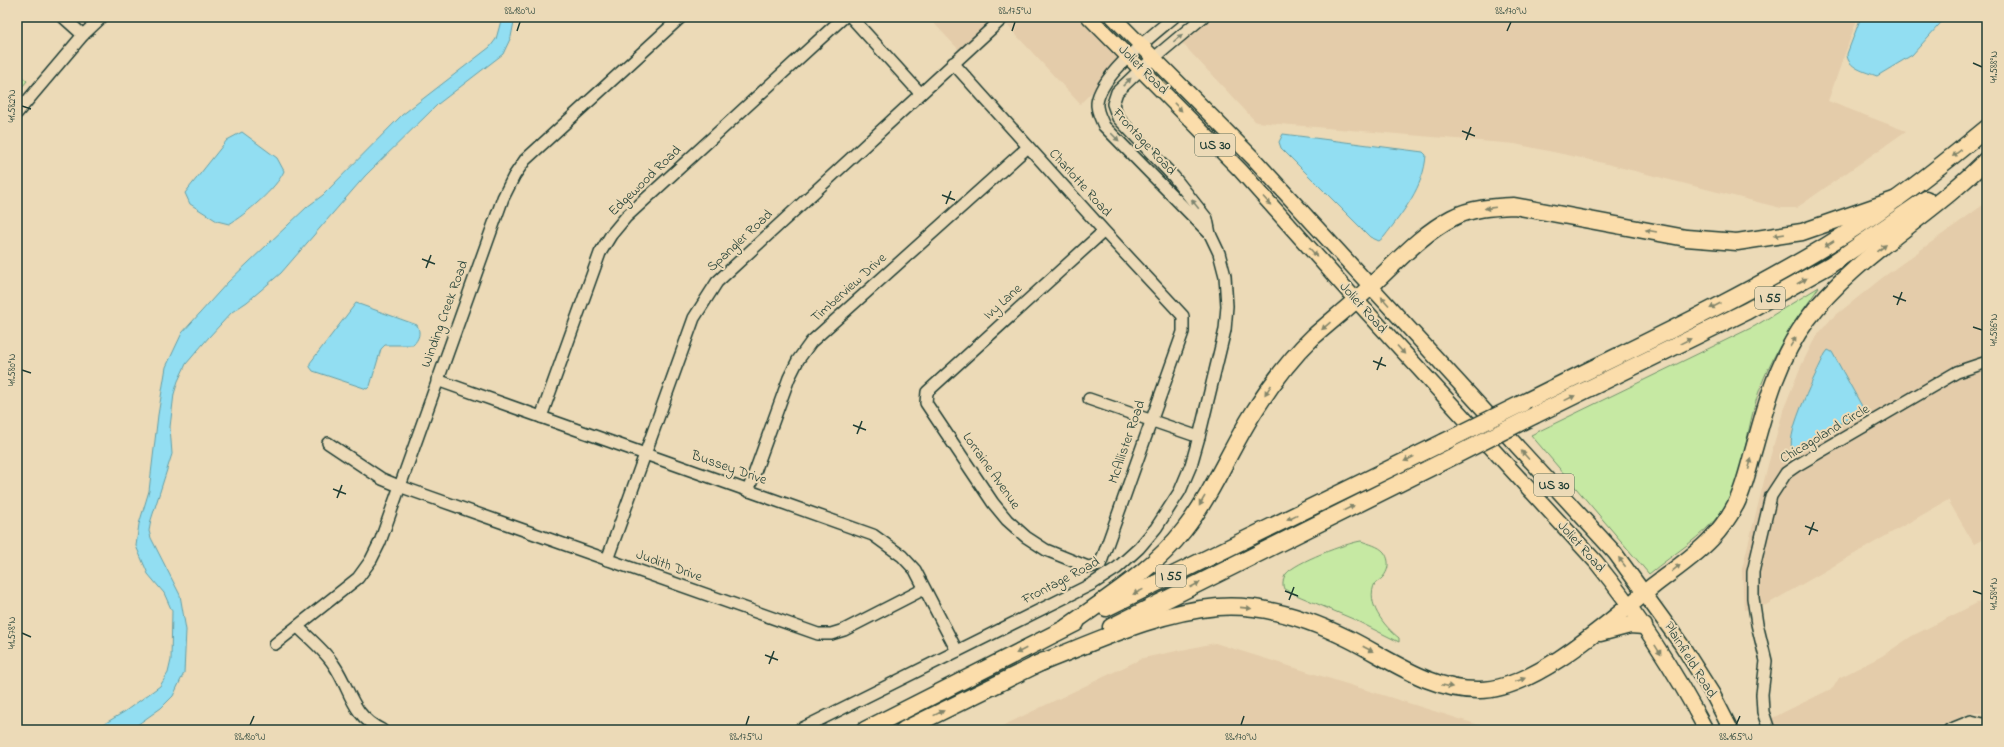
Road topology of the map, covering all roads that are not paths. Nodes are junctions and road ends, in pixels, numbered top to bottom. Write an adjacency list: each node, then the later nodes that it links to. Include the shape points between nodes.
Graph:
1 (63, 17): 11 (street)
2 (102, 17): 11 (street)
3 (681, 17): 30 (street, Winding Creek Road, via 525,160 514,176 503,198)
4 (844, 17): 33 (street, Edgewood Road, via 626,218 611,235 600,253)
5 (851, 17): 17 (street)
6 (1004, 17): 15 (street, Spangler Road)
7 (1089, 17): 13 (main road, Joliet Road / US 30)
8 (1113, 17): 12 (main road, Joliet Road / US 30)
9 (1174, 17): 12 (street, Frontage Road)
10 (1203, 17): 14 (street, Frontage Road, one-way to 10)
11 (82, 35): 18 (street)
12 (1141, 46): 13 (street, Frontage Road); 14 (main road, Joliet Road / US 30)
13 (1129, 57): 16 (main road, Joliet Road / US 30); 25 (street, Frontage Road, one-way to 25, via 1104,84 1096,104 1099,116 1104,126)
14 (1153, 59): 16 (street, Frontage Road); 26 (main road, Joliet Road / US 30, via 1254,159)
15 (953, 63): 17 (street, Spangler Road); 20 (street, Charlotte Road)
16 (1141, 69): 25 (street, Frontage Road, one-way to 16, via 1207,219 1174,177 1118,118 1113,104 1117,92); 27 (main road, Joliet Road / US 30, one-way to 27, via 1240,171)
17 (920, 93): 37 (street, Spangler Road, via 717,282 694,318)
18 (17, 113)
19 (1987, 128): 23 (highway, I 55, one-way to 23)
20 (1028, 147): 24 (street, Charlotte Road); 39 (street, Timberview Drive, via 811,342 789,378)
21 (1987, 152): 51 (highway, I 55, one-way to 21, bridge, via 1747,310 1830,265 1910,211)
22 (1987, 159): 43 (highway, one-way to 22, via 1710,541 1727,521 1738,501 1774,380 1786,352 1818,306 1844,279 1957,187)
23 (1897, 199): 26 (highway, one-way to 26, via 1802,232 1737,242 1686,238 1529,208 1491,207 1472,210 1428,233 1407,250); 47 (highway, I 55, one-way to 47, bridge, via 1828,246 1782,272)
24 (1104, 231): 28 (street, Charlotte Road, via 1183,316); 31 (street, Ivy Lane)
25 (1210, 234): 35 (street, Frontage Road, via 1224,266 1227,306 1225,330)
26 (1372, 286): 27 (highway); 43 (main road, Joliet Road / US 30, one-way to 26, via 1615,553)
27 (1356, 300): 44 (main road, Joliet Road / US 30, one-way to 44, via 1596,562); 47 (highway, one-way to 47, via 1312,338 1292,358 1274,382 1184,530 1142,572)
28 (1184, 322): 34 (street, McAllister Road, via 1183,332)
29 (1987, 362): 59 (street, Chicagoland Circle, via 1965,368 1796,466 1786,473 1778,484 1768,505 1752,580 1757,624 1766,661 1762,704 1764,720)
30 (437, 380): 33 (street, Bussey Drive); 38 (street, Winding Creek Road)
31 (925, 396): 41 (street, Lorraine Avenue, via 926,403 1007,520 1046,550)
32 (1089, 399): 34 (street)
33 (541, 417): 37 (street, Bussey Drive)
34 (1150, 420): 35 (street); 41 (street, McAllister Road, via 1100,565)
35 (1199, 437): 50 (street, Frontage Road, via 1191,465 1176,497 1156,528 1116,568 1092,584)
36 (328, 443): 38 (street, Judith Drive, via 382,479)
37 (644, 454): 39 (street, Bussey Drive); 40 (street, Spangler Road)
38 (399, 486): 40 (street, Judith Drive); 46 (street, Winding Creek Road, via 380,542 371,560 358,578)
39 (748, 491): 42 (street, Bussey Drive, via 873,535 902,556 915,570)
40 (606, 560): 42 (street, Judith Drive, via 818,634 844,630)
41 (1093, 567)
42 (924, 589): 50 (street, Bussey Drive)
43 (1645, 593): 44 (highway); 58 (main road, Plainfield Road / US 30, via 1712,693)
44 (1630, 605): 45 (main road, Plainfield Road / US 30); 48 (highway)
45 (1644, 626): 48 (highway, via 1630,625); 57 (main road, Plainfield Road / US 30, one-way to 57)
46 (298, 627): 49 (street, Winding Creek Road); 53 (street, via 333,664 361,716)
47 (1068, 627): 55 (highway, I 55, one-way to 55)
48 (1594, 634): 51 (highway, one-way to 48, via 1154,620 1212,608 1245,608 1285,614 1324,627 1434,683 1482,690 1523,679 1548,666)
49 (275, 644)
50 (957, 651): 54 (street, Frontage Road)
51 (1035, 665): 56 (highway, I 55, one-way to 51)
52 (1987, 725): 60 (street, via 1972,722)
53 (382, 730)
54 (799, 730)
55 (865, 730)
56 (904, 730)
57 (1706, 730)
58 (1731, 730)
59 (1769, 730)
60 (1949, 730)

